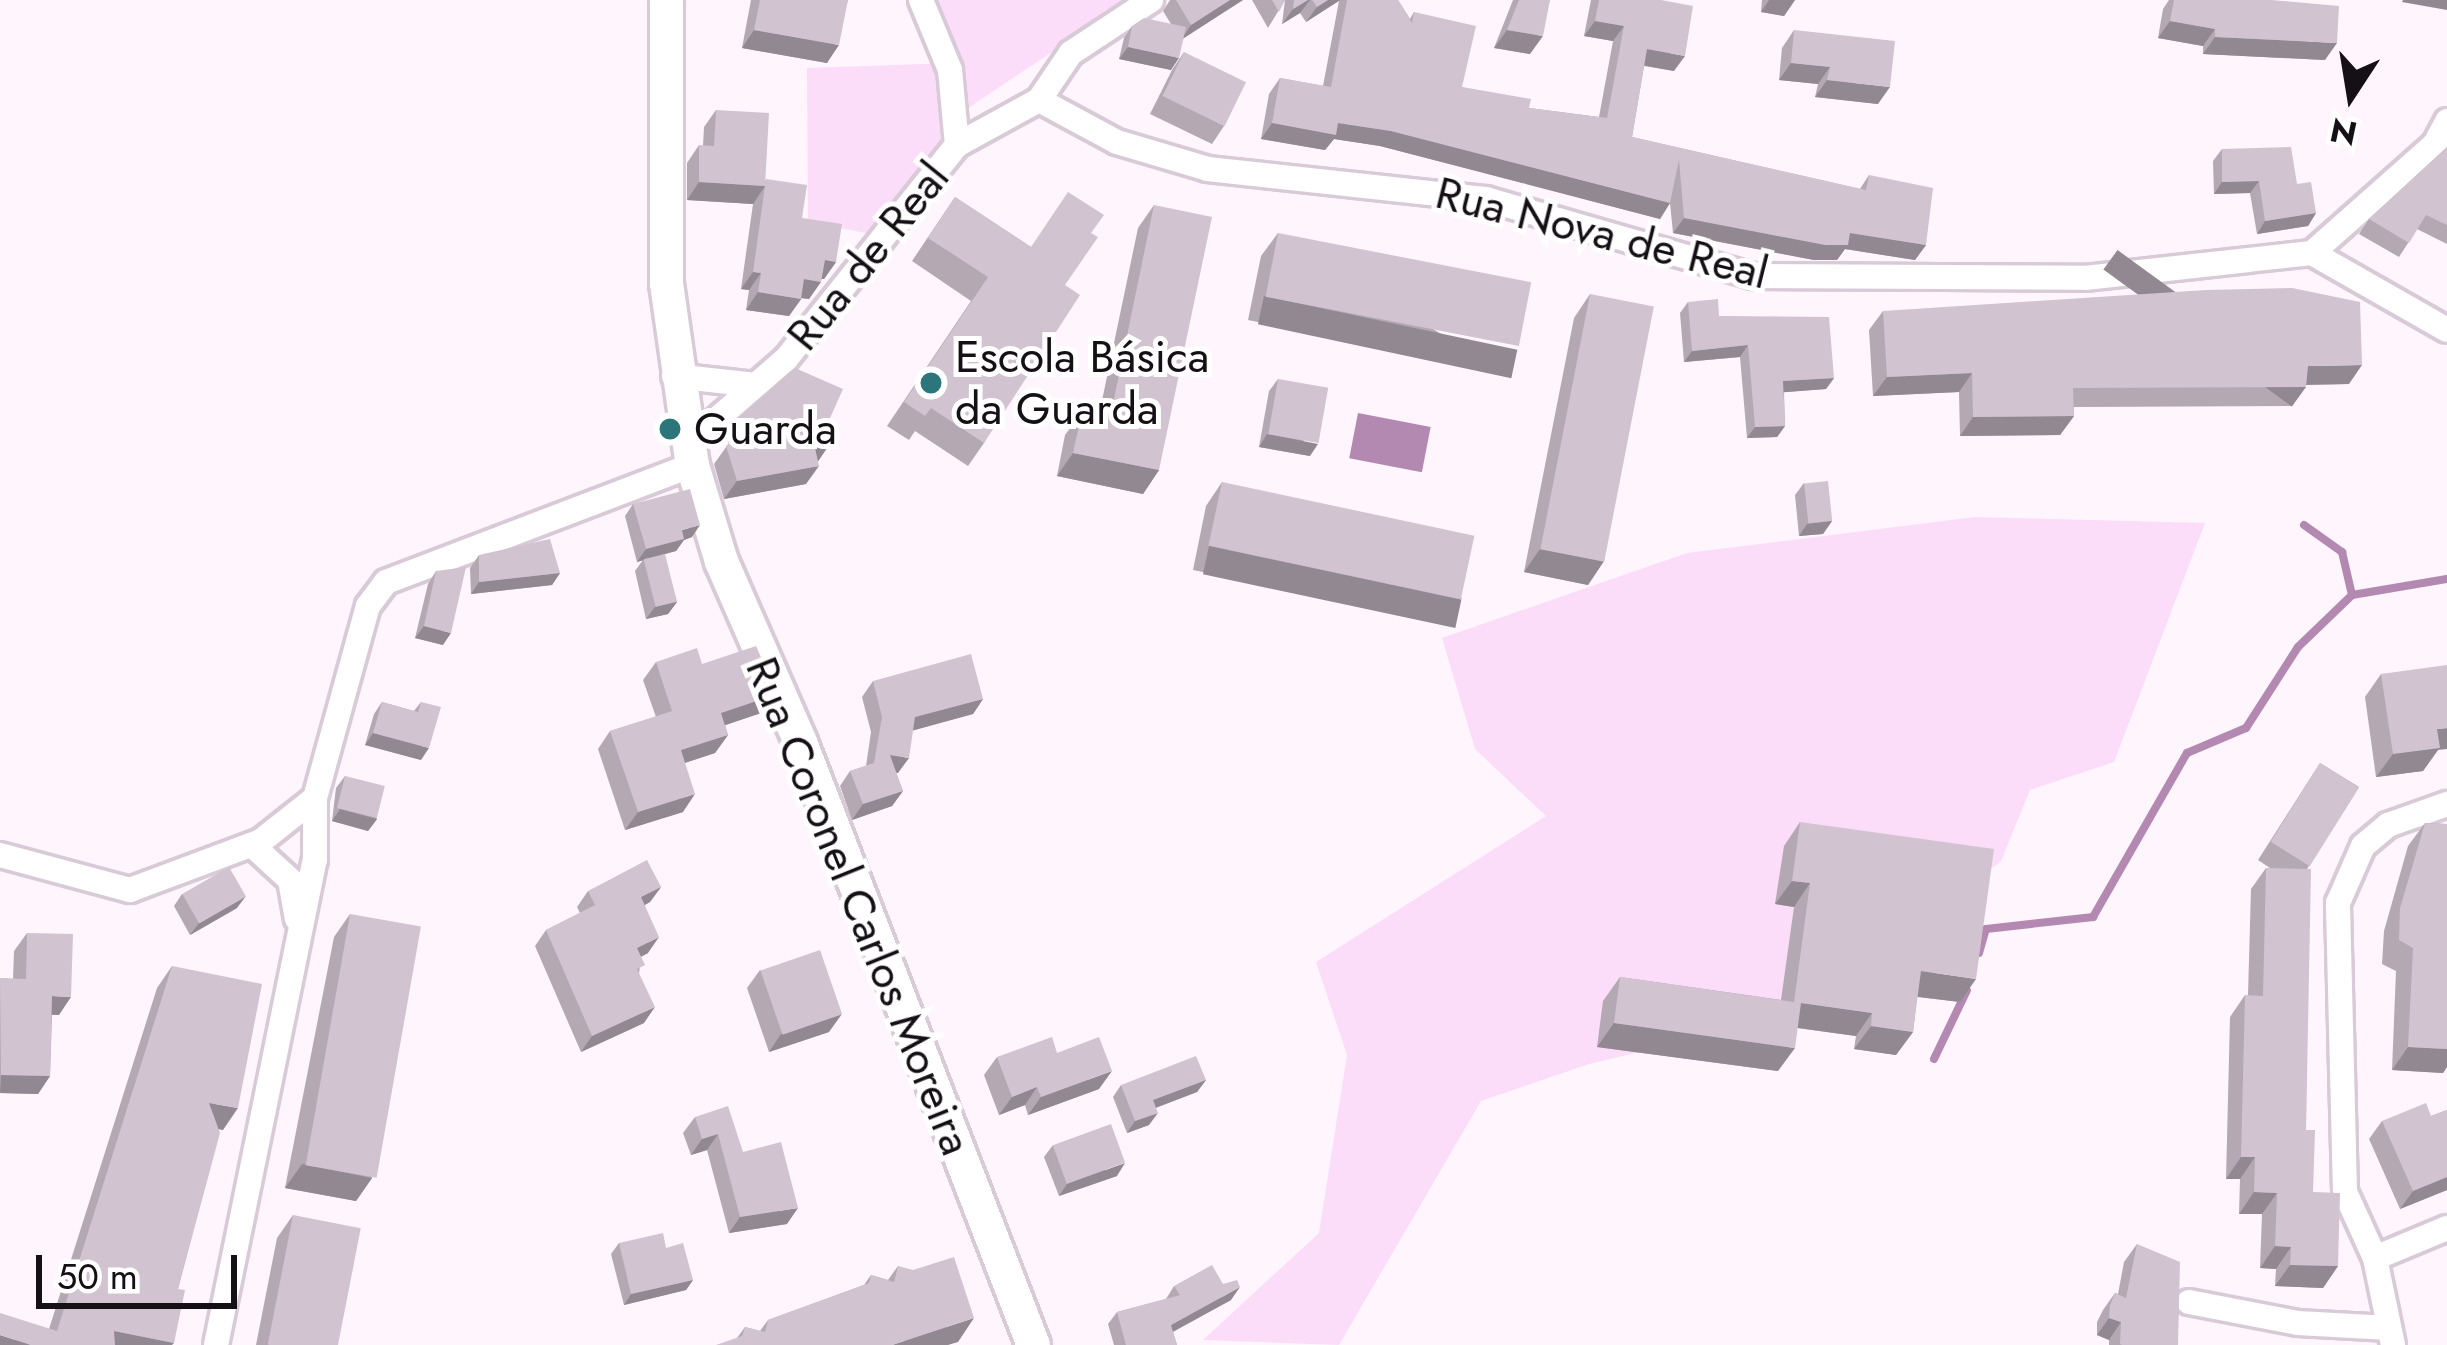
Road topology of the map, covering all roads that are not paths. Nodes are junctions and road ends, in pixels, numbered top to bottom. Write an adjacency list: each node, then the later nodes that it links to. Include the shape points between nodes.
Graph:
1 (665, 0): 9 (main road, Rua Coronel Carlos Moreira)
2 (921, 0): 6 (street, via 950,70)
3 (1151, 0): 4 (street, Rua de Real, via 1071,53)
4 (1039, 100): 6 (street, Rua de Real); 7 (street, Rua Nova de Real, via 1117,142 1208,169 1486,199 1753,276 2085,278)
5 (2447, 121): 7 (street, via 2435,144)
6 (957, 145): 10 (street, Rua de Real, via 786,359)
7 (2312, 254): 8 (street)
8 (2447, 330)
9 (674, 376): 10 (street, Rua de Real); 11 (main road, Rua Coronel Carlos Moreira)
10 (756, 385): 11 (street, Rua de Real)
11 (689, 455): 12 (street, via 386,582 368,606); 22 (main road, Rua Coronel Carlos Moreira, via 722,561)
12 (315, 798): 14 (street); 16 (street, via 315,860)
13 (2447, 804): 18 (street, via 2419,810 2363,846 2338,903 2345,1192)
14 (252, 845): 15 (street, via 130,890); 16 (street, via 290,880)
15 (0, 855)
16 (300, 932): 21 (street)
17 (2447, 1228): 18 (street)
18 (2375, 1258): 20 (street)
19 (2188, 1302): 20 (street)
20 (2391, 1336)
21 (216, 1345)
22 (1033, 1345)

